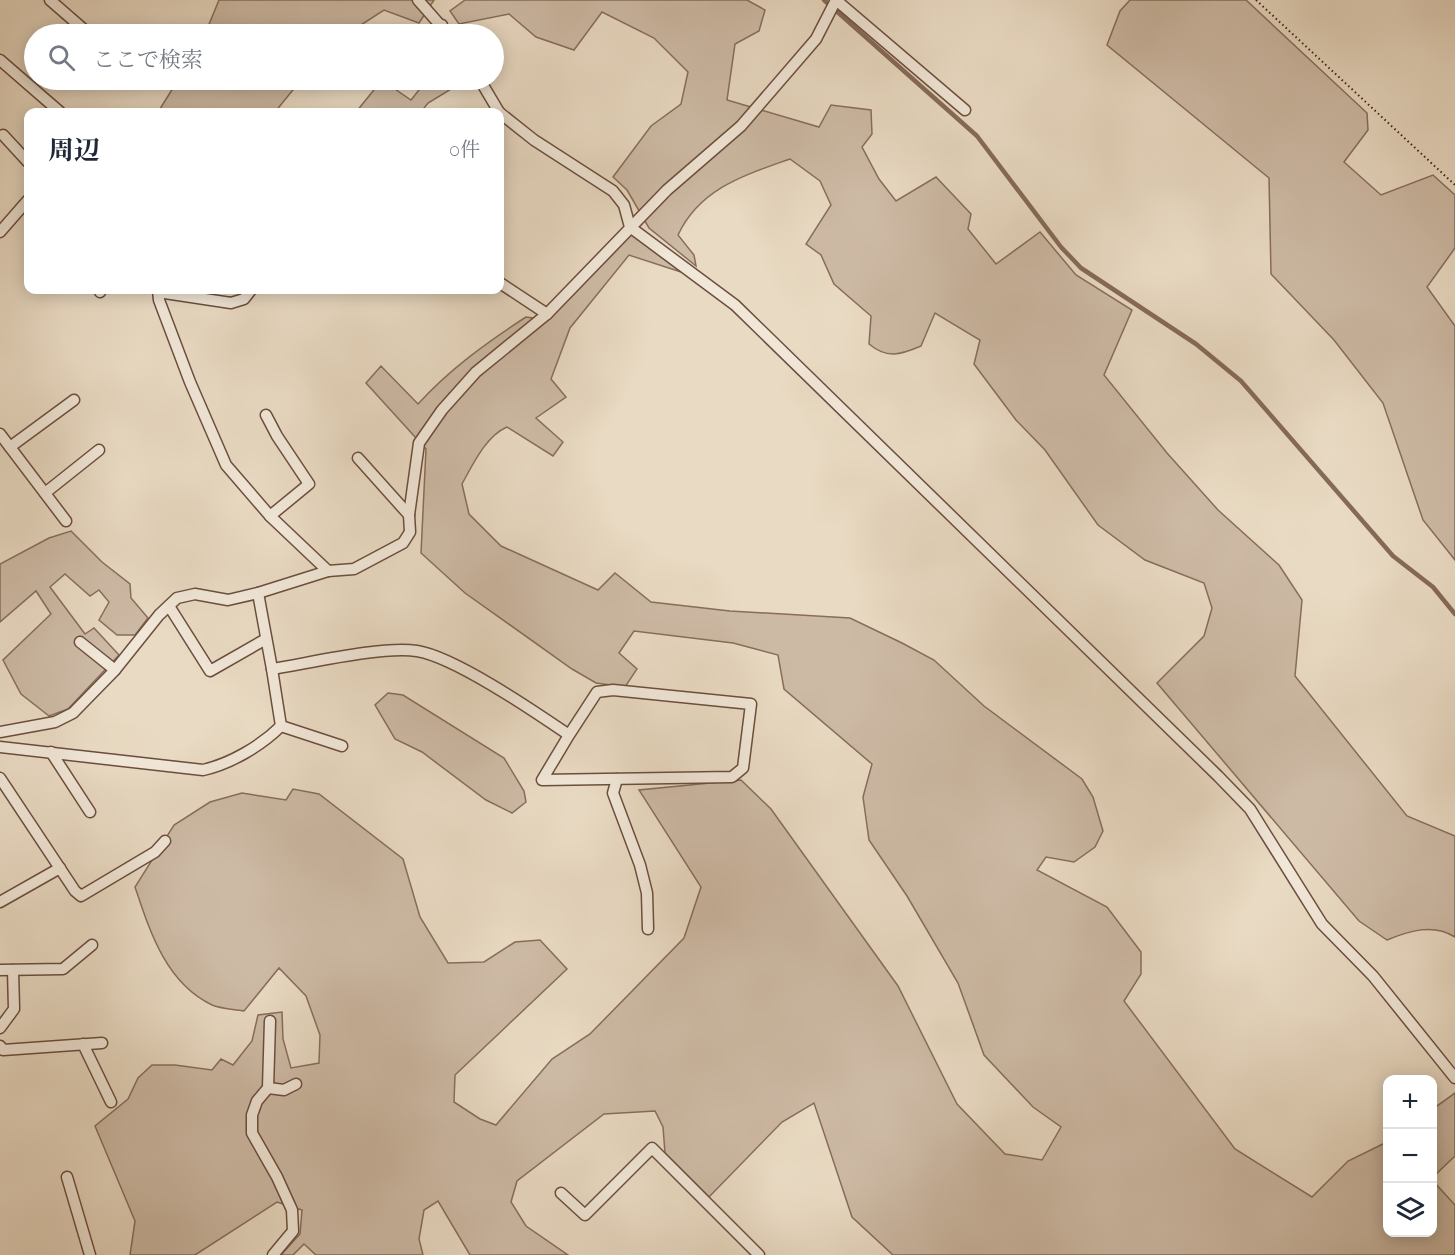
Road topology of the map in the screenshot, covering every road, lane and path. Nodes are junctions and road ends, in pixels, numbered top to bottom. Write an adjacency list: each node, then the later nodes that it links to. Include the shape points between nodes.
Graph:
1 (50, 0): 5 (street)
2 (418, 0): 6 (street)
3 (1256, 0): 17 (path)
4 (834, 3): 13 (street); 19 (street, via 816,39 741,126)
5 (78, 24)
6 (441, 24)
7 (0, 60): 8 (street)
8 (24, 81)
9 (35, 90): 11 (street)
10 (486, 90): 12 (street)
11 (55, 108)
12 (496, 108)
13 (965, 110)
14 (504, 117): 19 (street, via 614,191 624,205)
15 (3, 135): 16 (street)
16 (24, 158)
17 (1455, 184)
18 (24, 205): 20 (street)
19 (630, 227): 25 (street); 64 (street, via 735,305 1250,809 1322,924 1373,976)
20 (0, 232)
21 (504, 286): 25 (street)
22 (159, 294): 34 (street, via 190,382 226,465)
23 (176, 294): 24 (street, via 231,303)
24 (248, 294)
25 (547, 314): 33 (street, via 476,372 436,418 419,443)
26 (74, 400): 29 (street)
27 (266, 415): 34 (street, via 309,484)
28 (0, 434): 29 (street)
29 (10, 447): 32 (street)
30 (99, 450): 32 (street)
31 (358, 458): 33 (street)
32 (45, 493): 35 (street)
33 (409, 515): 36 (street, via 410,532 403,543 354,569)
34 (270, 516): 36 (street)
35 (66, 521)
36 (328, 571): 37 (street)
37 (258, 593): 38 (street, via 228,600 195,594 177,598); 39 (street)
38 (169, 606): 39 (street, via 210,671); 42 (street)
39 (266, 639): 41 (street)
40 (80, 642): 42 (street)
41 (272, 669): 43 (street); 45 (street, via 397,650 418,651 446,662 527,707)
42 (115, 670): 44 (street, via 74,713 55,722)
43 (281, 726): 46 (street); 48 (street, via 221,766 203,770)
44 (0, 732)
45 (569, 735): 50 (street, via 543,780); 50 (street, via 597,692 613,690 751,704 743,768 732,777)
46 (342, 746)
47 (0, 747): 48 (street)
48 (51, 752): 51 (street)
49 (0, 778): 53 (street)
50 (617, 779): 55 (street, via 613,793 640,865 647,893)
51 (90, 812)
52 (165, 841): 53 (street, via 155,852 81,896)
53 (60, 868): 54 (street)
54 (0, 902)
55 (648, 929)
56 (92, 945): 58 (street, via 63,969)
57 (0, 970): 58 (street)
58 (13, 970): 60 (street, via 14,1009)
59 (270, 1021): 66 (street)
60 (0, 1028)
61 (102, 1043): 62 (street)
62 (83, 1044): 63 (street, via 3,1050); 67 (street)
63 (0, 1047)
64 (1455, 1078)
65 (296, 1084): 66 (street, via 284,1090)
66 (268, 1088): 71 (street, via 252,1115 252,1133 292,1210 293,1231)
67 (111, 1102)
68 (67, 1177): 70 (street)
69 (561, 1192): 72 (street, via 585,1215 652,1148)
70 (90, 1255)
71 (273, 1255)
72 (759, 1255)

